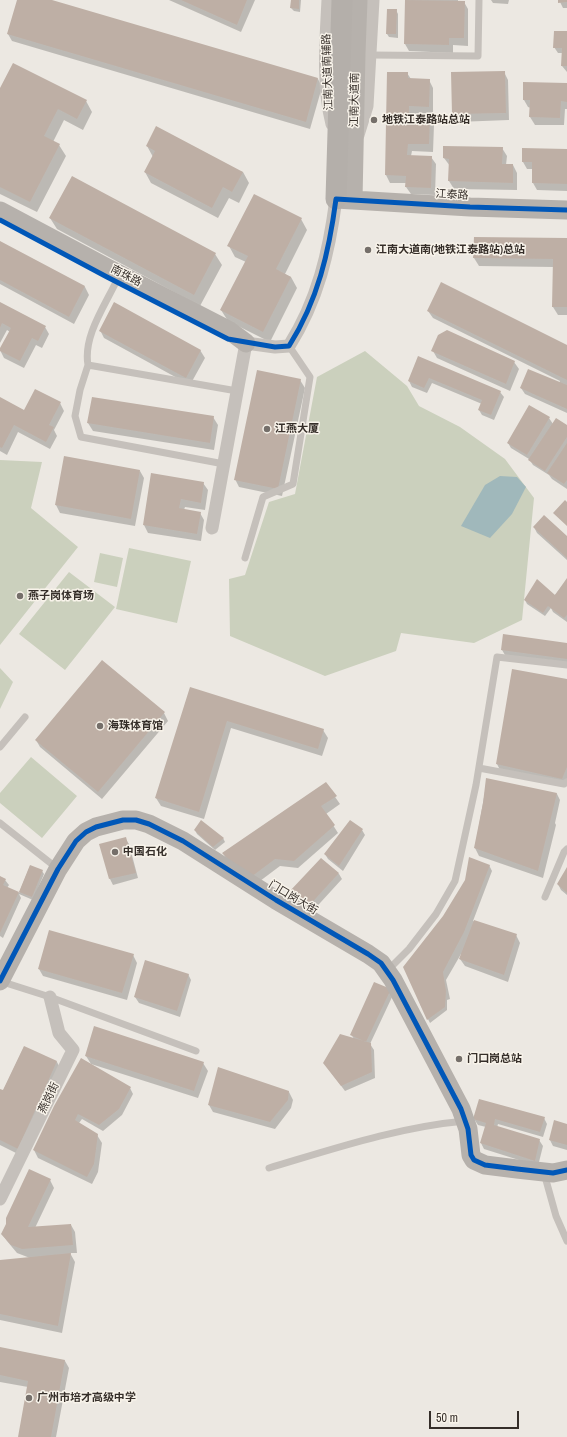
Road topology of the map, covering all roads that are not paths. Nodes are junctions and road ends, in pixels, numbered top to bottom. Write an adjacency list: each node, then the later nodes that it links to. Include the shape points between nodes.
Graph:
1 (328, 0): 6 (street, 江南大道南辅路)
2 (342, 0): 6 (main road, 江南大道南)
3 (358, 0): 6 (street, 江南大道南)
4 (372, 0): 6 (street, 江南大道南辅路)
5 (479, 0): 6 (lane, via 478,56)
6 (348, 52): 7 (main road, 江南大道南); 7 (street, 江南大道南辅路, via 368,106)
7 (345, 145): 8 (main road, 江南大道南)
8 (345, 199): 9 (street, 江泰路); 14 (street, via 306,317)
9 (567, 210)
10 (0, 211): 13 (street, 南珠路, via 230,331)
11 (0, 220): 12 (street, 南珠路)
12 (116, 282): 13 (street, 南珠路, via 228,339); 15 (lane, via 93,329 86,354)
13 (246, 342): 14 (street, via 275,347); 16 (street)
14 (289, 346): 19 (lane, via 310,377 293,484 262,497)
15 (88, 365): 16 (lane); 17 (lane, via 75,416 81,437)
16 (237, 391): 17 (street)
17 (224, 464): 18 (street)
18 (212, 528)
19 (245, 558)
20 (567, 664): 23 (lane, via 497,657)
21 (25, 717): 22 (lane)
22 (0, 747)
23 (479, 768): 24 (lane, via 564,784); 29 (lane, via 455,881 436,914 409,949)
24 (567, 782)
25 (0, 823): 27 (lane)
26 (567, 849): 28 (lane)
27 (58, 869): 29 (street, 门口岗大街, via 76,840 96,827 123,820 149,824 183,841 368,954); 30 (street, 门口岗大街)
28 (545, 896)
29 (387, 971): 33 (street, 门口岗大街, via 448,1083)
30 (0, 981): 31 (lane)
31 (50, 997): 32 (lane); 37 (street, 燕岗街, via 59,1033 72,1050)
32 (196, 1051)
33 (465, 1121): 34 (lane, via 388,1134); 36 (street, 门口岗大街, via 474,1160 485,1165)
34 (269, 1168)
35 (567, 1170): 36 (street, via 553,1173)
36 (544, 1171): 38 (lane, via 556,1216)
37 (0, 1199)
38 (567, 1241)

